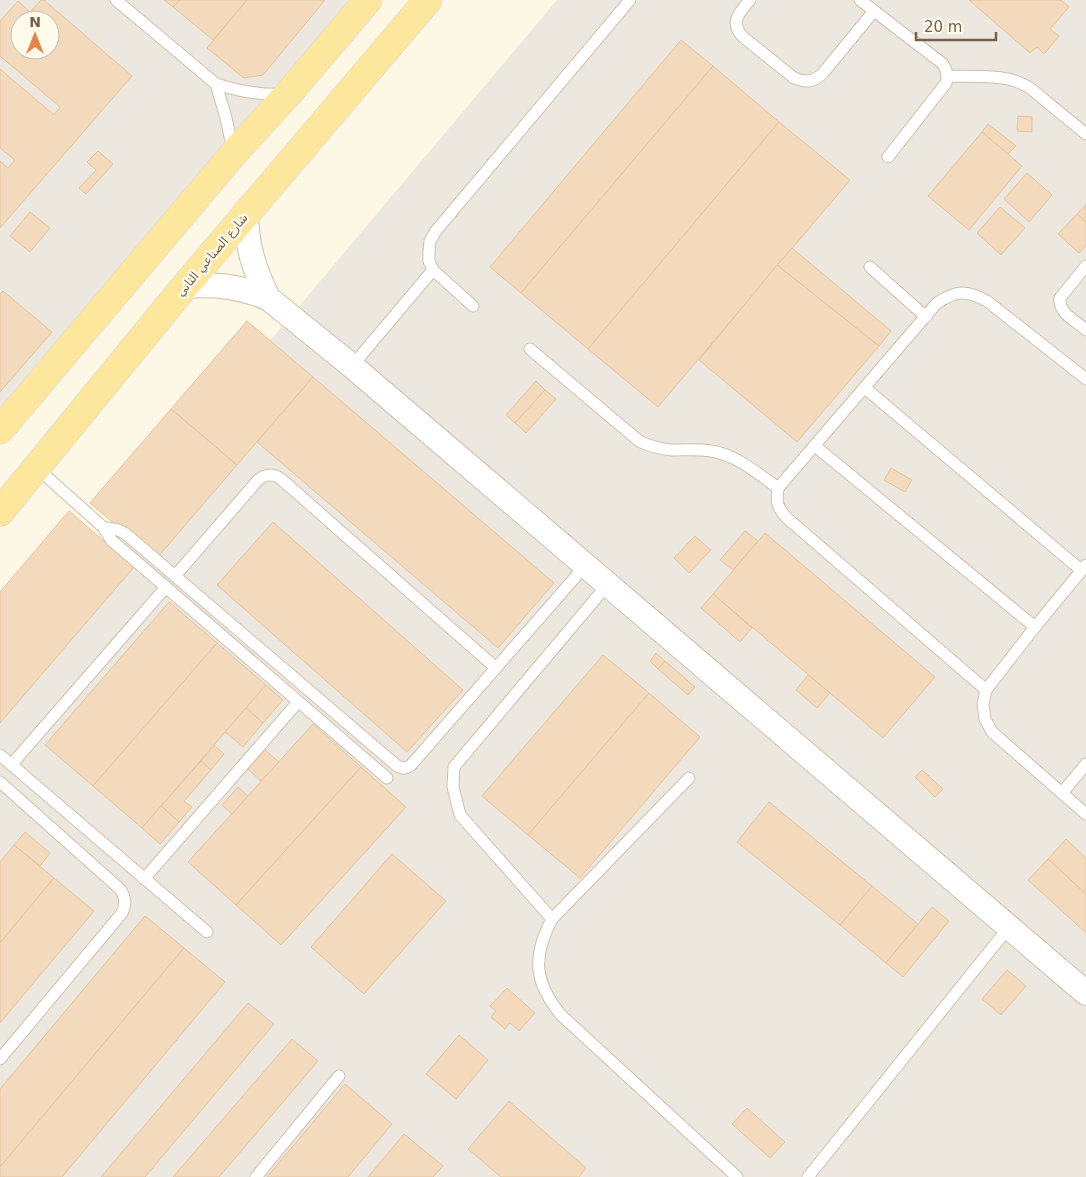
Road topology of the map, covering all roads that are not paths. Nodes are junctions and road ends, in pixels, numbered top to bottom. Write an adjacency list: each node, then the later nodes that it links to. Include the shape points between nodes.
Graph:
1 (116, 0): 9 (lane)
2 (368, 0): 10 (main road)
3 (428, 0): 14 (main road, شارع الصناعي الثاني)
4 (630, 0): 17 (lane, via 434,232 429,251)
5 (750, 0): 7 (lane, via 737,17 738,32 794,78 810,82 823,73)
6 (860, 0): 7 (lane)
7 (874, 11): 8 (lane, via 943,64)
8 (948, 76): 11 (lane, via 1001,78 1021,83); 13 (lane, via 946,83)
9 (216, 84): 10 (lane, via 252,93); 12 (lane)
10 (288, 94): 12 (main road)
11 (1086, 134)
12 (234, 153): 27 (main road)
13 (888, 157)
14 (246, 215): 18 (main road, شارع الصناعي الثاني); 19 (street, via 254,266)
15 (1086, 266): 22 (lane, via 1060,298 1062,310)
16 (870, 267): 21 (lane)
17 (432, 270): 20 (lane); 24 (lane)
18 (185, 286): 19 (street, via 236,287); 29 (main road, شارع الصناعي الثاني)
19 (268, 298): 24 (street)
20 (473, 306)
21 (926, 317): 25 (lane, via 937,303 949,296 962,292 975,295); 26 (lane)
22 (1086, 330)
23 (530, 349): 30 (lane, via 639,441 672,450 698,449 727,455)
24 (352, 366): 33 (street)
25 (1086, 379)
26 (864, 388): 28 (lane); 34 (lane)
27 (0, 430)
28 (815, 446): 30 (lane); 38 (lane)
29 (37, 468): 31 (main road, شارع الصناعي الثاني); 32 (lane)
30 (778, 488): 40 (lane, via 780,511 788,519)
31 (0, 512)
32 (104, 528): 35 (lane, via 121,531); 37 (lane, via 112,541)
33 (586, 565): 36 (street); 39 (lane)
34 (1084, 568): 38 (lane)
35 (175, 576): 39 (lane, via 400,768 412,765); 39 (lane, via 258,480 270,474 282,479)
36 (608, 584): 51 (lane, via 454,767 453,787 460,815); 52 (street)
37 (166, 587): 41 (lane); 44 (lane)
38 (1035, 627): 40 (lane)
39 (496, 668)
40 (986, 690): 48 (lane, via 983,704 985,719 992,732)
41 (298, 702): 45 (lane); 50 (lane)
42 (0, 755): 44 (lane)
43 (1086, 764): 48 (lane)
44 (12, 765): 50 (lane)
45 (387, 778)
46 (689, 778): 51 (lane)
47 (0, 782): 55 (lane, via 120,889 126,901 122,913)
48 (1062, 793): 49 (lane)
49 (1086, 814)
50 (144, 879): 53 (lane)
51 (552, 919): 58 (lane, via 539,951 542,986 550,1002)
52 (1009, 927): 54 (street); 59 (lane)
53 (207, 932)
54 (1086, 993)
55 (0, 1059)
56 (339, 1076): 57 (lane)
57 (256, 1177)
58 (737, 1177)
59 (808, 1177)

